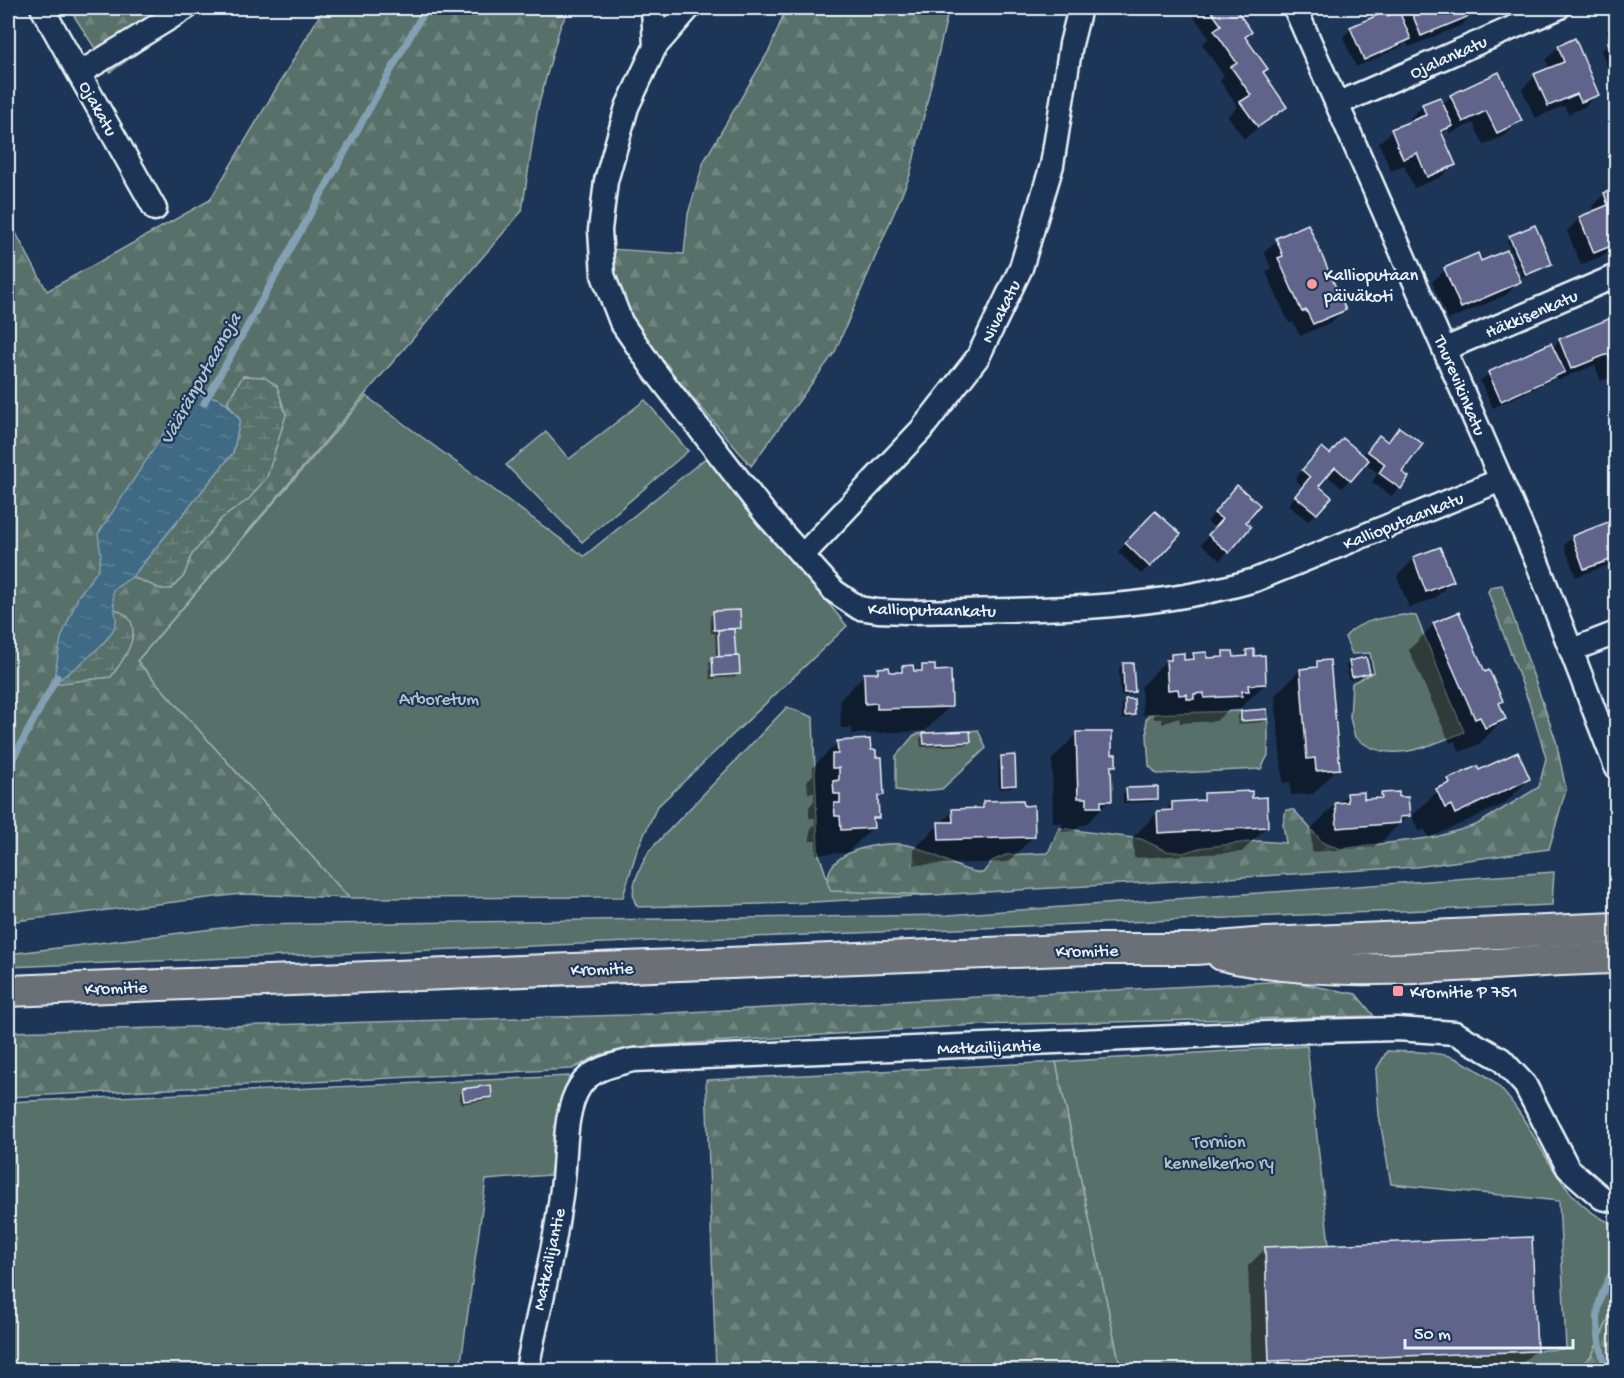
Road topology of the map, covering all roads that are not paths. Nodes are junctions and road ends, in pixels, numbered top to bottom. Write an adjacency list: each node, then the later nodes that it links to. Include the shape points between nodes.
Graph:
1 (42, 8): 9 (street, Ojakatu)
2 (186, 8): 9 (street)
3 (653, 8): 8 (street, Kallioputaankatu)
4 (689, 8): 8 (street, Kallioputaankatu)
5 (1080, 8): 15 (street, Nivakatu, via 1052,165 1021,268 978,357 921,430)
6 (1295, 8): 10 (street, Thurevikinkatu)
7 (1558, 8): 10 (street, Ojalankatu)
8 (655, 47): 15 (street, Kallioputaankatu, via 627,107 606,181 600,230 603,275 621,322 654,370 767,516)
9 (80, 73): 11 (street, Ojakatu)
10 (1337, 104): 13 (street, Thurevikinkatu)
11 (155, 210)
12 (1617, 276): 13 (street, Häkkisenkatu)
13 (1445, 349): 14 (street, Thurevikinkatu)
14 (1501, 480): 15 (street, Kallioputaankatu, via 1255,580 1213,592 1098,608 859,608 834,591); 17 (street, Thurevikinkatu)
15 (803, 555)
16 (1617, 633): 17 (street)
17 (1572, 650): 18 (street, Thurevikinkatu)
18 (1617, 767)
19 (1617, 928): 20 (main road, Kromitie)
20 (1196, 949): 21 (main road, Kromitie, via 1262,965 1357,969); 22 (main road, Kromitie, via 1090,949)
21 (1617, 958)
22 (8, 991)
23 (1617, 1201): 24 (street, Matkailijantie, via 1602,1198 1568,1168 1525,1085 1501,1059 1455,1033 1397,1029 1314,1031 633,1060 597,1070 580,1086 566,1127 556,1233)
24 (527, 1371)

